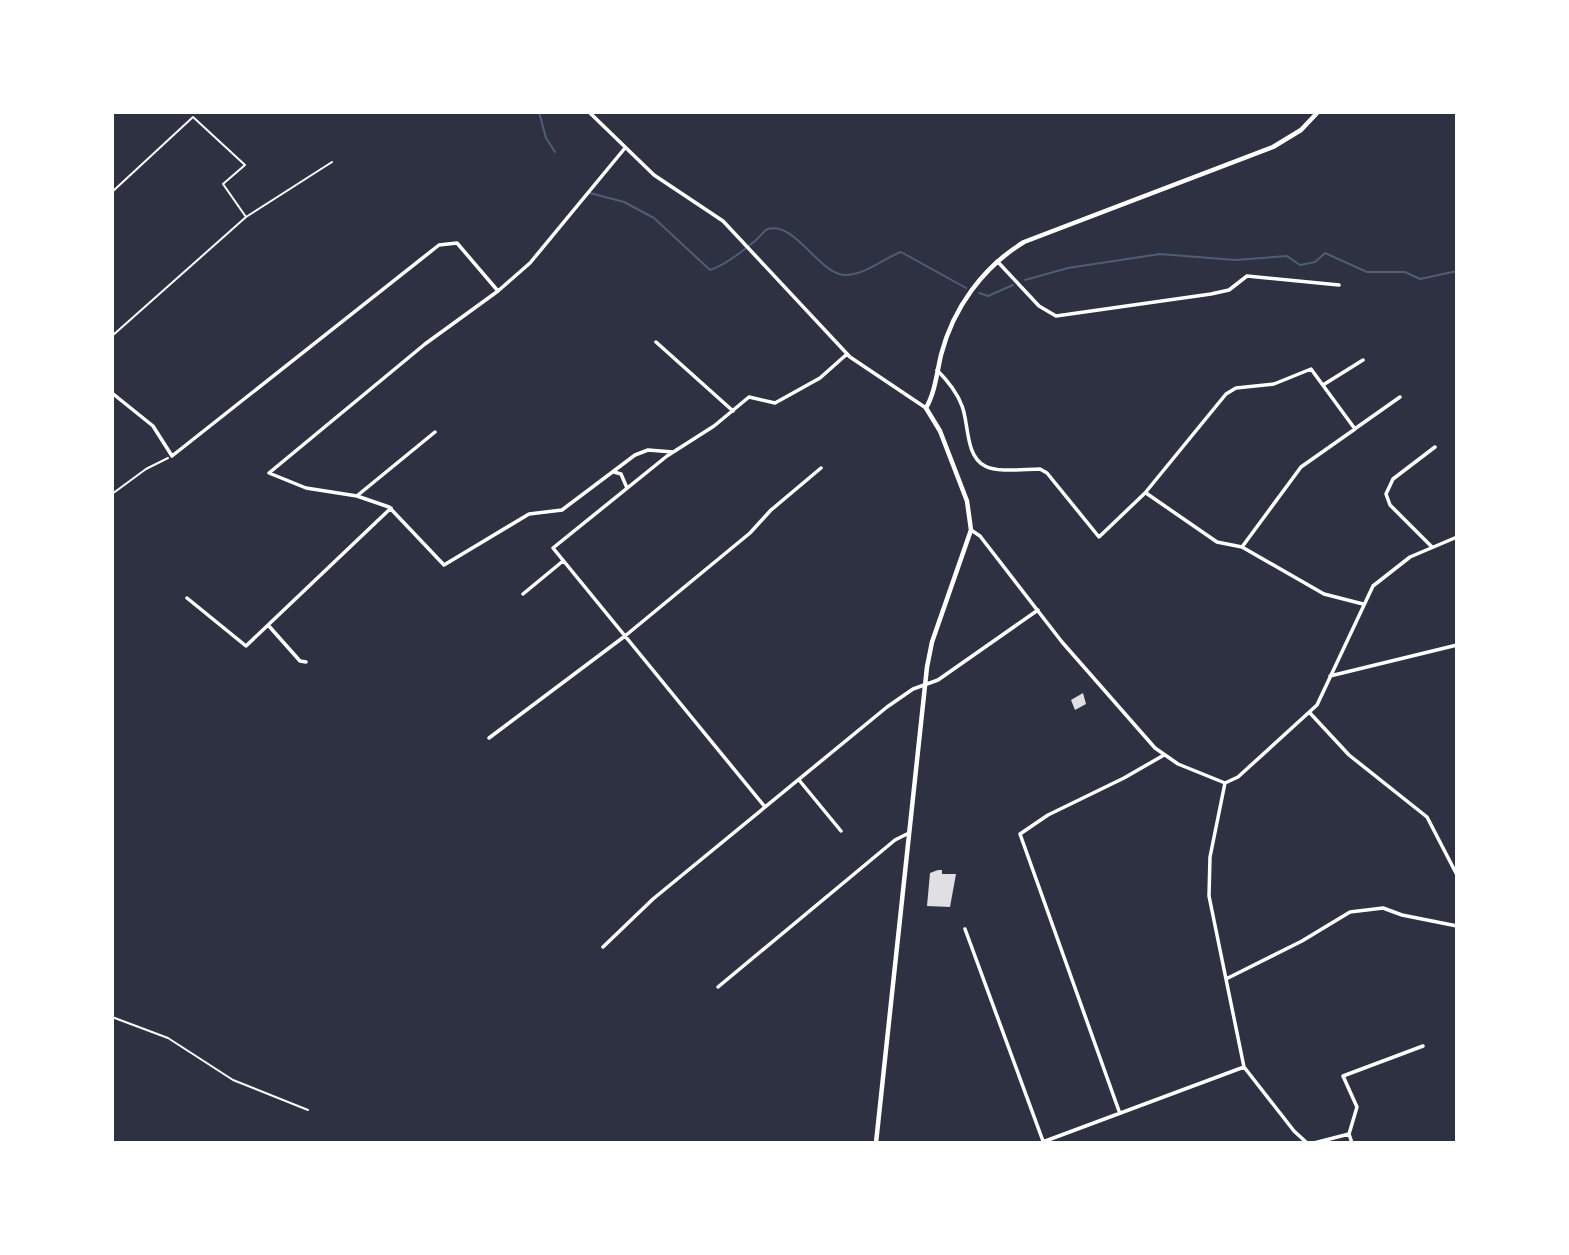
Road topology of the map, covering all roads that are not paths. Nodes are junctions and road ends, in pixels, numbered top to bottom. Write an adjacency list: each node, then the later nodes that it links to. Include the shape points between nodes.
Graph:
1 (589, 112): 3 (street)
2 (1318, 112): 7 (street, via 1301,130 1273,147 1024,242)
3 (625, 148): 9 (street, via 530,263); 12 (street, via 670,187 711,211)
4 (332, 162): 6 (lane)
5 (112, 192): 6 (lane, via 193,117 245,165 223,184)
6 (246, 217): 10 (lane)
7 (997, 261): 8 (street, via 1039,306 1056,316 1211,294 1229,290 1247,276); 14 (street, via 959,309)
8 (1339, 285)
9 (498, 291): 16 (street, via 457,243 439,245 172,456 153,426); 28 (street, via 425,344 270,473 306,488)
10 (112, 336)
11 (656, 342): 19 (street)
12 (848, 354): 18 (street); 19 (street, via 820,378 775,403 749,397)
13 (1363, 360): 15 (street)
14 (937, 370): 18 (street); 27 (street, via 962,406 978,461 986,467 1047,473 1099,537)
15 (1323, 385): 20 (street); 27 (street, via 1311,369 1274,384 1236,388 1226,394)
16 (112, 393)
17 (1400, 397): 20 (street)
18 (926, 408): 30 (street, via 967,501)
19 (733, 411): 23 (street)
20 (1355, 429): 32 (street, via 1301,467)
21 (435, 432): 28 (street)
22 (1436, 447): 33 (street, via 1393,479 1386,494 1390,505)
23 (673, 452): 25 (street, via 664,449 635,455); 26 (street)
24 (821, 467): 40 (street, via 750,533)
25 (612, 472): 26 (street, via 621,474); 29 (street, via 562,509 529,514 445,565)
26 (626, 488): 34 (street, via 552,548)
27 (1146, 493): 32 (street, via 1217,542)
28 (357, 496): 29 (street)
29 (391, 508): 39 (street)
30 (971, 530): 38 (street); 44 (street, via 932,642)
31 (1457, 537): 33 (street)
32 (1242, 547): 37 (street, via 1324,594)
33 (1432, 547): 37 (street, via 1386,573)
34 (563, 561): 35 (street); 40 (street)
35 (523, 594)
36 (187, 598): 39 (street, via 246,646)
37 (1363, 604): 43 (street)
38 (1038, 610): 44 (street, via 938,680); 47 (street)
39 (268, 625): 42 (street)
40 (625, 636): 46 (street); 50 (street)
41 (1457, 645): 43 (street)
42 (306, 663)
43 (1330, 676): 45 (street)
44 (924, 685): 48 (street, via 887,707); 52 (street)
45 (1310, 713): 49 (street, via 1238,777); 53 (street, via 1349,755 1427,817)
46 (489, 738)
47 (1164, 755): 49 (street); 61 (street, via 1020,834)
48 (799, 780): 50 (street); 51 (street)
49 (1225, 783): 57 (street, via 1210,857 1209,896)
50 (765, 807): 56 (street, via 653,899)
51 (841, 831)
52 (909, 833): 58 (street); 64 (street)
53 (1457, 875)
54 (1457, 926): 57 (street, via 1383,908 1350,912)
55 (965, 929): 63 (street)
56 (603, 947)
57 (1226, 979): 60 (street)
58 (718, 987)
59 (1423, 1046): 62 (street, via 1343,1076 1357,1107)
60 (1244, 1067): 61 (street); 65 (street)
61 (1119, 1111): 63 (street)
62 (1349, 1134): 66 (street); 67 (street)
63 (1042, 1142)
64 (876, 1143)
65 (1307, 1143)
66 (1314, 1143)
67 (1352, 1143)

